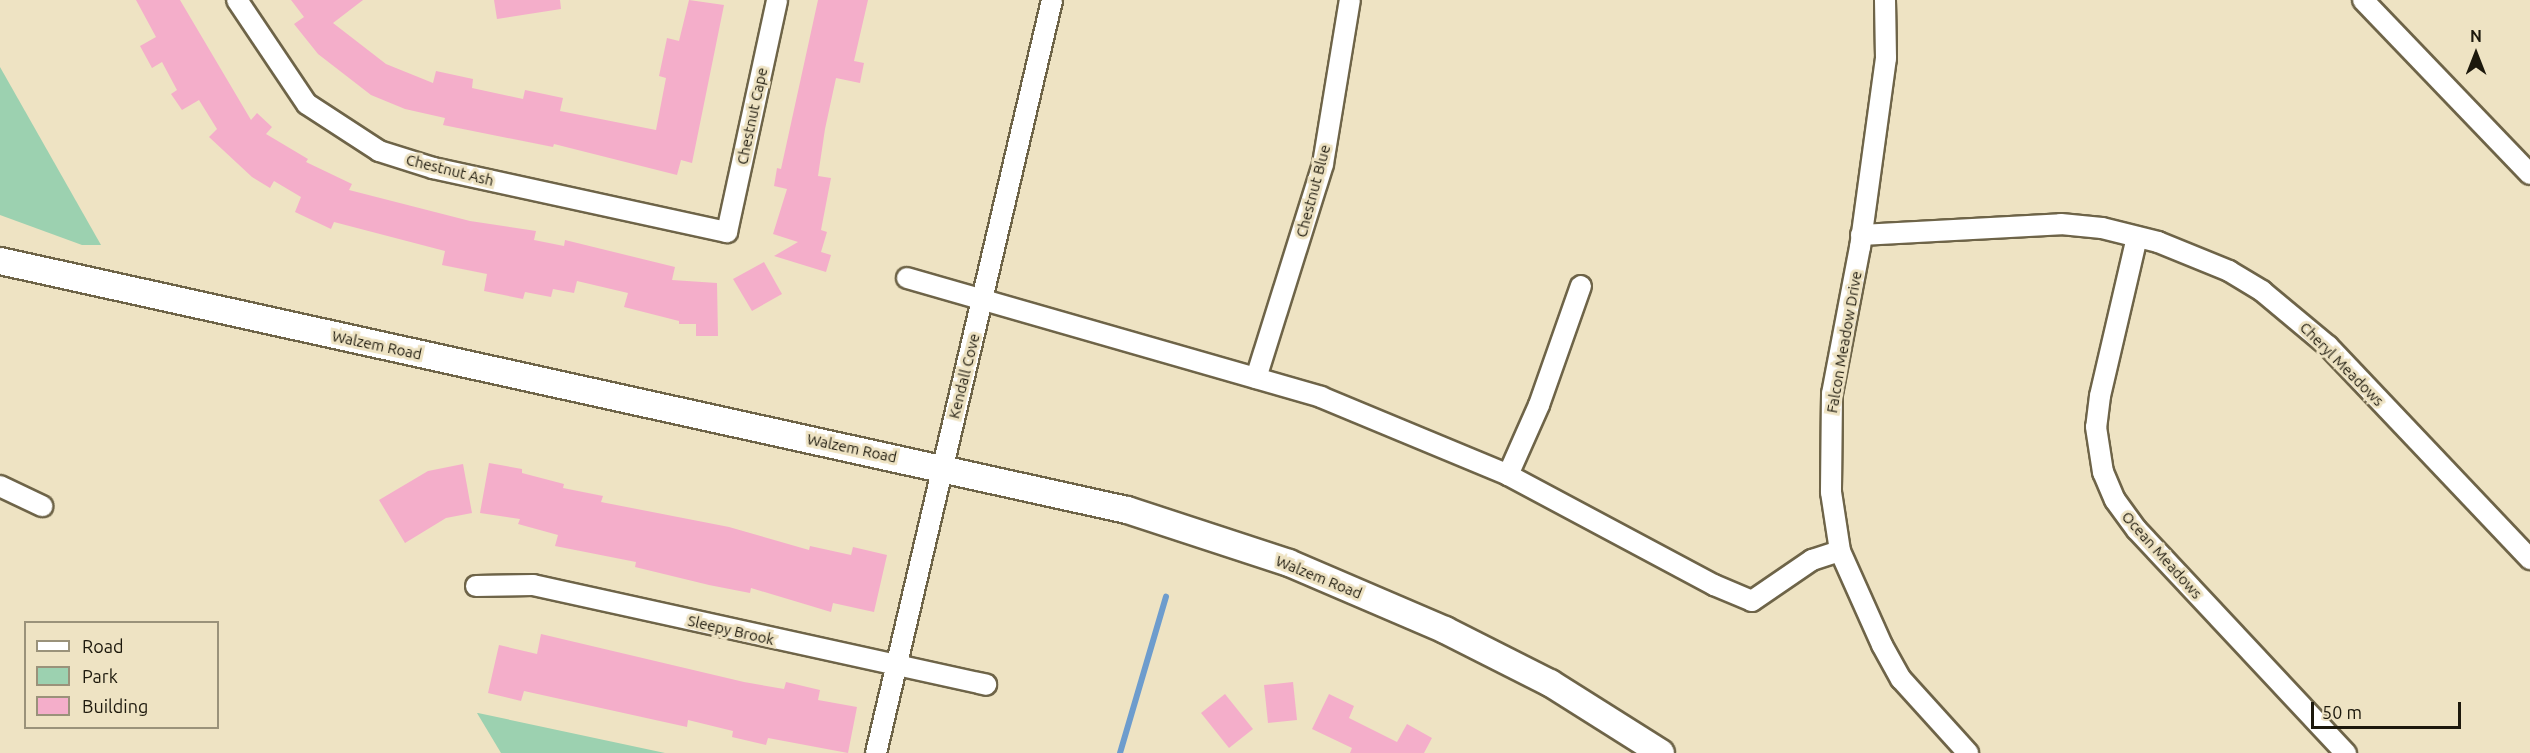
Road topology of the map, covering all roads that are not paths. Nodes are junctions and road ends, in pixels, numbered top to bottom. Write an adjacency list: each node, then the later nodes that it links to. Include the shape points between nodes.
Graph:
1 (237, 0): 8 (street, Chestnut Ash, via 307,104 379,151 433,168)
2 (777, 0): 8 (street, Chestnut Cape)
3 (1052, 0): 14 (street, Kendall Cove)
4 (1350, 0): 15 (street, Chestnut Blue, via 1323,164)
5 (1885, 0): 9 (street, Falcon Meadow Drive, via 1886,58)
6 (2363, 0): 7 (street)
7 (2530, 174)
8 (728, 232)
9 (1861, 235): 10 (street, Cheryl Meadows, via 2061,224); 20 (street, Falcon Meadow Drive, via 1832,394 1831,492)
10 (2137, 237): 21 (street, Cheryl Meadows, via 2229,271 2292,315 2328,346); 28 (street, Ocean Meadows, via 2100,396 2096,427 2103,472 2115,500 2137,530)
11 (0, 261): 16 (street, Walzem Road)
12 (907, 278): 14 (street)
13 (1581, 286): 17 (street, via 1539,405)
14 (984, 300): 15 (street); 16 (street, Kendall Cove)
15 (1256, 378): 17 (street, via 1321,397)
16 (940, 467): 23 (street, Kendall Cove); 26 (street, Walzem Road, via 1127,510 1289,563 1550,683)
17 (1508, 475): 20 (street, via 1714,585 1752,601 1812,560)
18 (0, 486): 19 (street)
19 (42, 506)
20 (1840, 551): 27 (street, Falcon Meadow Drive, via 1901,678)
21 (2530, 559)
22 (476, 586): 23 (street, Sleepy Brook, via 533,585)
23 (894, 667): 24 (street, Sleepy Brook); 25 (street, Kendall Cove)
24 (986, 684)
25 (876, 753)
26 (1661, 753)
27 (1968, 753)
28 (2346, 753)

